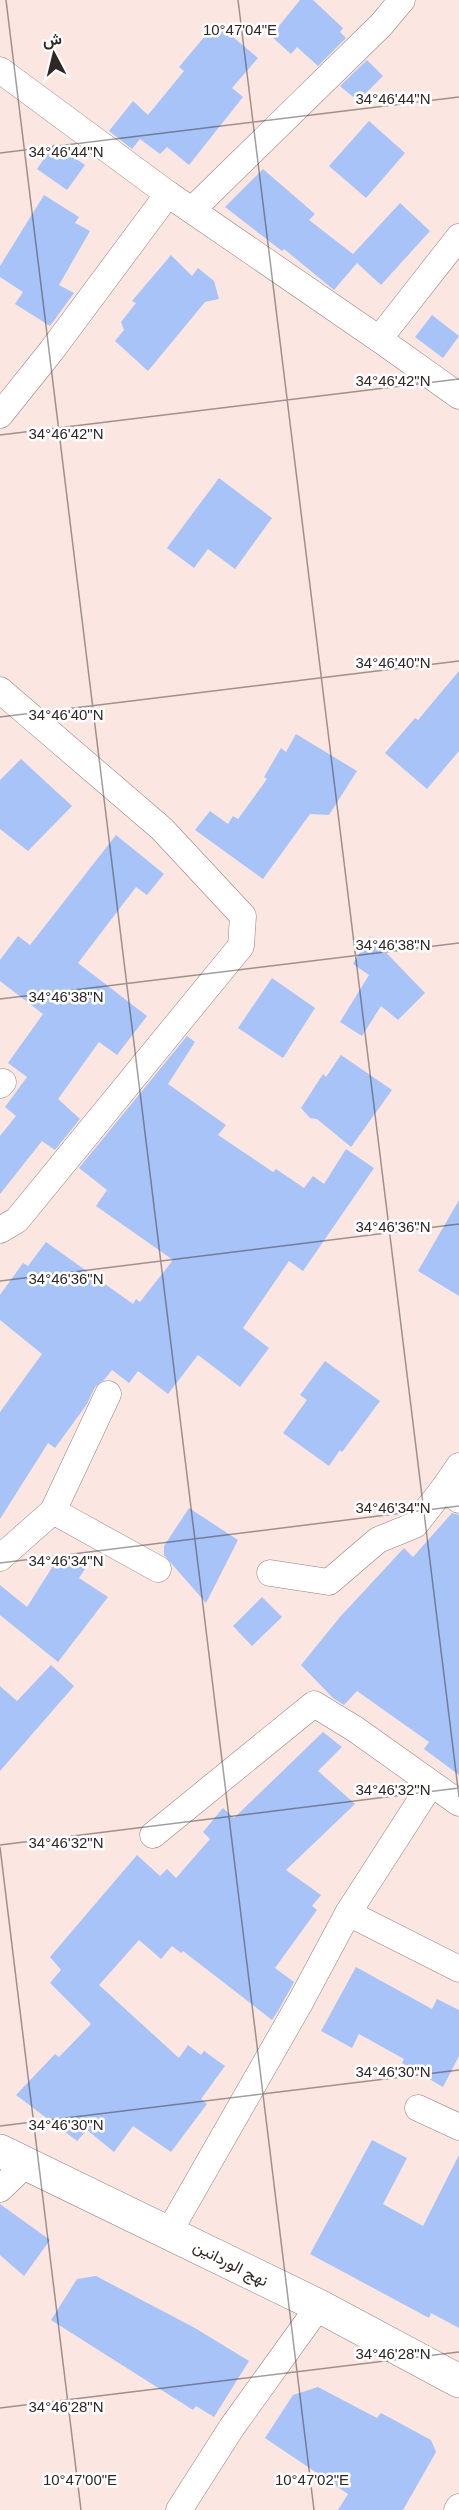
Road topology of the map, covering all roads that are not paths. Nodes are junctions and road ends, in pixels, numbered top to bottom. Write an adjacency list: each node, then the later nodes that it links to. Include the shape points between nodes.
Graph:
1 (402, 0): 4 (street)
2 (0, 70): 3 (street)
3 (168, 194): 4 (street); 8 (street)
4 (192, 210): 6 (street)
5 (459, 237): 6 (street)
6 (379, 339): 7 (street)
7 (459, 396)
8 (0, 415)
9 (0, 690): 10 (street, via 162,829 243,916 241,946 16,1220)
10 (0, 1230)
11 (108, 1394): 14 (street)
12 (459, 1466): 13 (street)
13 (451, 1494): 17 (street, via 415,1526 378,1540 329,1582)
14 (53, 1511): 15 (street); 16 (street)
15 (0, 1558)
16 (158, 1569)
17 (270, 1573)
18 (431, 1784): 19 (street); 20 (street, via 314,1704); 21 (street)
19 (459, 1803)
20 (153, 1835)
21 (348, 1913): 22 (street); 27 (street)
22 (459, 1969)
23 (418, 2108): 24 (street)
24 (459, 2127)
25 (13, 2157): 26 (street); 27 (street, نهج الوردانين)
26 (0, 2189)
27 (169, 2232): 28 (street, نهج الوردانين)
28 (319, 2306): 29 (street, نهج الوردانين); 30 (street, via 232,2427)
29 (459, 2381)
30 (179, 2510)

